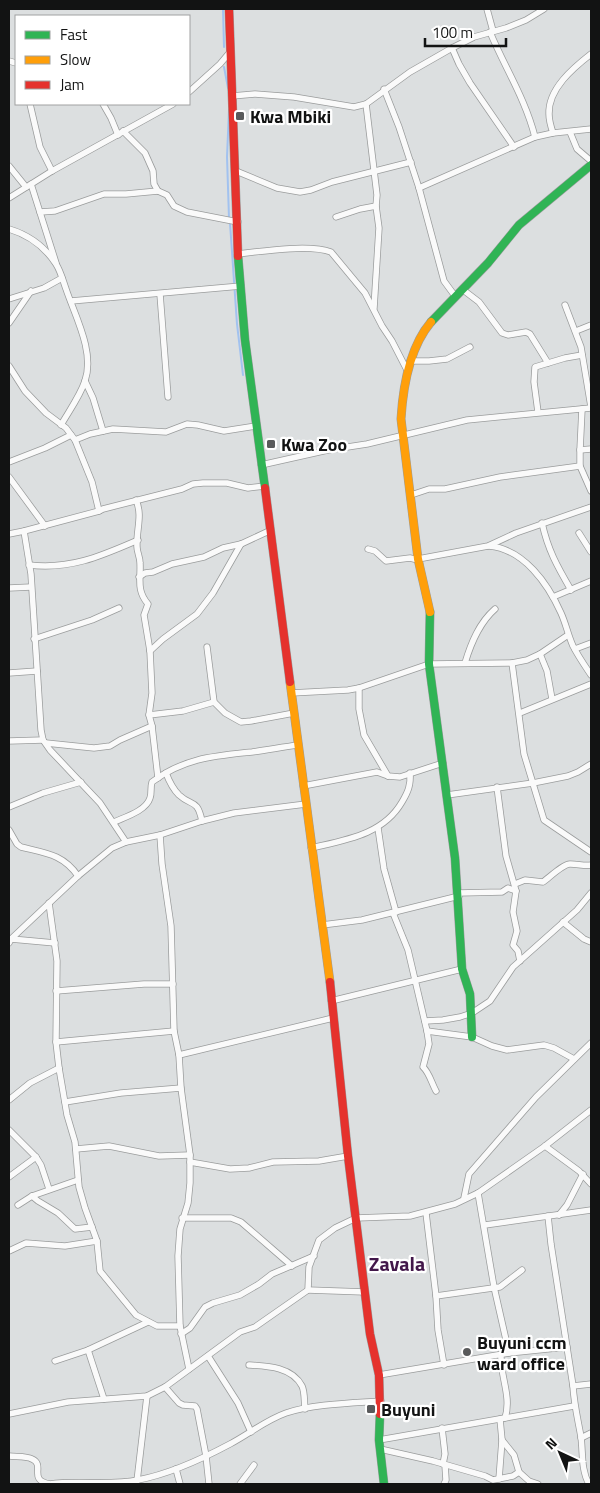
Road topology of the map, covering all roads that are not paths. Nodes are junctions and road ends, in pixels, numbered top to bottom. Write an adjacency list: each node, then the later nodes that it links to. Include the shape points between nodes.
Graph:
1 (229, 9): 6 (main road)
2 (487, 9): 4 (street)
3 (544, 9): 4 (street, via 526,20)
4 (492, 31): 5 (street); 19 (street, via 499,55 525,104)
5 (452, 48): 8 (street); 20 (street, via 470,83)
6 (230, 52): 9 (street); 10 (main road)
7 (591, 54): 18 (street, via 572,70 554,93 548,114)
8 (384, 89): 11 (street); 21 (street)
9 (190, 91)
10 (232, 96): 11 (street, via 294,97 354,107); 24 (main road)
11 (366, 104): 26 (street)
12 (30, 105): 25 (street, via 40,147)
13 (104, 105): 17 (street)
14 (171, 105): 17 (street)
15 (591, 129): 16 (street)
16 (570, 132): 18 (street); 22 (street, via 577,149)
17 (120, 133): 25 (street); 29 (street, via 145,153)
18 (553, 133): 19 (street)
19 (535, 137): 20 (street)
20 (514, 147): 28 (street)
21 (411, 162): 26 (street); 28 (street)
22 (591, 163): 40 (main road, via 519,225)
23 (9, 166): 27 (street)
24 (236, 171): 26 (street, via 277,188 300,192); 34 (main road)
25 (52, 172): 27 (street)
26 (374, 172): 31 (street)
27 (29, 186): 30 (street); 32 (street)
28 (419, 188): 43 (street, via 444,281)
29 (158, 190): 32 (street, via 104,194 55,211); 34 (street, via 167,195 174,206 187,212)
30 (9, 198)
31 (376, 206): 33 (street); 47 (street, via 379,228)
32 (40, 212): 37 (street)
33 (336, 217)
34 (238, 222): 36 (main road)
35 (9, 229): 37 (street, via 35,240)
36 (238, 254): 39 (main road); 47 (street, via 287,249 331,252)
37 (57, 265): 38 (street)
38 (62, 278): 41 (street); 45 (street)
39 (241, 286): 42 (street); 63 (main road)
40 (462, 289): 43 (main road); 54 (street, via 479,302 502,333 530,334)
41 (30, 291): 44 (street); 48 (street)
42 (160, 294): 45 (street); 58 (street)
43 (455, 296): 53 (main road, via 425,329)
44 (9, 298)
45 (71, 301): 57 (street, via 86,352)
46 (565, 305): 50 (street)
47 (374, 310): 56 (street)
48 (9, 323)
49 (591, 325): 50 (street)
50 (576, 331): 52 (street)
51 (470, 347): 53 (street, via 448,359)
52 (582, 355): 54 (street); 59 (street)
53 (411, 361): 56 (main road)
54 (548, 363): 61 (street, via 534,369)
55 (9, 366): 62 (street, via 25,391)
56 (408, 372): 65 (main road, via 402,398)
57 (85, 381): 62 (street); 64 (street)
58 (168, 397)
59 (591, 407): 60 (street)
60 (582, 409): 61 (street); 68 (street)
61 (538, 412): 65 (street, via 467,420)
62 (61, 424): 66 (street)
63 (256, 426): 64 (street, via 224,431 187,424 166,432); 70 (main road)
64 (103, 431): 66 (street)
65 (404, 436): 70 (street); 75 (main road)
66 (73, 438): 69 (street); 78 (street, via 92,482)
67 (591, 449): 68 (street)
68 (580, 450): 71 (street)
69 (9, 462)
70 (261, 465): 73 (main road)
71 (580, 466): 74 (street); 75 (street, via 532,471)
72 (9, 478): 80 (street)
73 (265, 486): 76 (street, via 193,484); 82 (main road)
74 (591, 491)
75 (411, 495): 90 (main road)
76 (136, 500): 78 (street); 85 (street, via 140,509)
77 (591, 507): 79 (street)
78 (100, 511): 80 (street)
79 (542, 524): 87 (street); 96 (street, via 549,550)
80 (45, 526): 81 (street)
81 (24, 531): 84 (street); 91 (street)
82 (269, 531): 86 (street); 115 (main road)
83 (579, 533): 89 (street)
84 (9, 534)
85 (138, 540): 91 (street, via 74,564 54,567); 92 (street)
86 (241, 544): 92 (street); 105 (street, via 197,614)
87 (488, 546): 90 (street); 97 (street, via 505,549 526,563)
88 (368, 549): 90 (street, via 386,561)
89 (591, 552)
90 (418, 559): 109 (main road, via 431,615)
91 (29, 565): 94 (street)
92 (139, 577): 105 (street, via 143,598 148,604 144,615)
93 (591, 581): 96 (street)
94 (31, 587): 95 (street); 101 (street)
95 (9, 588)
96 (570, 590): 97 (street)
97 (553, 597): 100 (street)
98 (119, 608): 101 (street)
99 (495, 609): 107 (street, via 484,620 472,641)
100 (568, 635): 104 (street); 106 (street)
101 (34, 639): 110 (street)
102 (591, 643): 104 (street)
103 (208, 647): 117 (street)
104 (575, 649): 112 (street)
105 (150, 651): 120 (street, via 152,692)
106 (540, 654): 108 (street); 116 (street)
107 (465, 663): 108 (street); 109 (street)
108 (512, 663): 119 (street)
109 (429, 664): 114 (street); 125 (main road)
110 (37, 671): 111 (street); 123 (street)
111 (9, 673)
112 (591, 675)
113 (591, 684): 116 (street)
114 (358, 688): 115 (street); 129 (street, via 364,735)
115 (291, 693): 118 (main road)
116 (552, 700): 119 (street)
117 (214, 702): 118 (street, via 241,722); 120 (street, via 182,711)
118 (294, 713): 124 (main road)
119 (520, 713): 132 (street, via 524,754)
120 (149, 715): 121 (street)
121 (152, 726): 123 (street, via 110,746 94,748); 130 (street)
122 (9, 741): 123 (street)
123 (44, 742): 131 (street)
124 (298, 745): 127 (street, via 220,754 178,766); 133 (main road)
125 (443, 762): 128 (street); 135 (main road)
126 (591, 764): 132 (street, via 568,776)
127 (166, 773): 130 (street); 138 (street, via 180,796 198,807)
128 (410, 773): 129 (street); 140 (street, via 406,796 395,814)
129 (388, 776): 133 (street, via 371,772)
130 (158, 778): 139 (street, via 152,782 150,799 144,806)
131 (81, 782): 137 (street); 139 (street)
132 (533, 783): 134 (street); 145 (street, via 544,820)
133 (303, 786): 136 (main road)
134 (497, 787): 135 (street); 148 (street, via 506,856)
135 (447, 795): 150 (main road)
136 (306, 804): 138 (street); 144 (main road)
137 (9, 807)
138 (202, 820): 142 (street)
139 (114, 822): 143 (street)
140 (378, 828): 144 (street); 152 (street)
141 (9, 830): 147 (street, via 21,847 63,859)
142 (160, 835): 143 (street); 161 (street, via 171,926)
143 (126, 842): 147 (street, via 112,848)
144 (311, 848): 154 (main road)
145 (591, 852)
146 (591, 865): 148 (street, via 562,865 543,882 525,880)
147 (78, 876): 151 (street)
148 (516, 887): 150 (street, via 502,892); 158 (street, via 513,912 517,931 513,945 518,950)
149 (591, 893): 153 (street)
150 (458, 894): 152 (street); 159 (main road)
151 (49, 903): 155 (street); 157 (street)
152 (394, 912): 154 (street); 160 (street)
153 (563, 922): 156 (street); 158 (street)
154 (322, 925): 163 (main road)
155 (10, 941): 157 (street)
156 (591, 942)
157 (55, 943): 162 (street)
158 (520, 961): 164 (street, via 490,1001)
159 (462, 969): 160 (street); 164 (main road)
160 (416, 981): 163 (street); 166 (street)
161 (173, 984): 162 (street); 167 (street)
162 (56, 991): 170 (street)
163 (331, 1001): 165 (main road)
164 (472, 1012): 166 (street, via 460,1017); 169 (main road)
165 (333, 1018): 172 (street); 183 (main road)
166 (425, 1021): 168 (street)
167 (174, 1031): 170 (street); 172 (street)
168 (427, 1031): 169 (street); 176 (street, via 424,1067)
169 (472, 1037): 173 (street, via 506,1050 544,1045)
170 (56, 1042): 174 (street)
171 (591, 1043): 173 (street)
172 (179, 1055): 175 (street)
173 (574, 1059): 193 (street, via 469,1174)
174 (59, 1068): 177 (street, via 38,1078); 178 (street)
175 (181, 1088): 178 (street, via 121,1092); 185 (street)
176 (436, 1091)
177 (9, 1100)
178 (65, 1102): 182 (street)
179 (591, 1110): 181 (street)
180 (9, 1130): 184 (street)
181 (545, 1146): 186 (street); 191 (street)
182 (76, 1149): 185 (street, via 109,1146 159,1156); 188 (street)
183 (348, 1156): 185 (street, via 230,1169); 200 (main road)
184 (36, 1157): 187 (street); 190 (street)
185 (190, 1158): 199 (street, via 188,1203)
186 (582, 1174): 189 (street); 197 (street)
187 (9, 1177)
188 (78, 1180): 190 (street); 202 (street)
189 (591, 1184)
190 (49, 1189): 192 (street)
191 (478, 1192): 193 (street); 201 (street)
192 (32, 1196): 194 (street); 202 (street, via 75,1229)
193 (464, 1198): 196 (street)
194 (18, 1204)
195 (591, 1210): 197 (street)
196 (426, 1213): 200 (street); 211 (street)
197 (559, 1215): 198 (street)
198 (548, 1216): 201 (street); 215 (street)
199 (182, 1218): 206 (street, via 231,1218 241,1222); 213 (street, via 178,1256)
200 (356, 1218): 205 (street, via 319,1240); 210 (main road)
201 (485, 1225): 208 (street)
202 (92, 1227): 203 (street)
203 (97, 1241): 204 (street, via 65,1246 26,1243); 212 (street, via 100,1271 136,1314)
204 (9, 1251)
205 (314, 1256): 206 (street); 209 (street, via 309,1267)
206 (292, 1266): 214 (street, via 240,1294 205,1307 190,1328)
207 (522, 1270): 208 (street, via 500,1287)
208 (494, 1287): 211 (street); 217 (street)
209 (308, 1290): 210 (street); 219 (street)
210 (365, 1292): 224 (main road)
211 (436, 1296): 222 (street)
212 (148, 1322): 213 (street, via 157,1326); 216 (street)
213 (180, 1326): 214 (street)
214 (181, 1334): 223 (street)
215 (567, 1347): 217 (street); 226 (street)
216 (88, 1350): 220 (street); 229 (street)
217 (509, 1354): 218 (street)
218 (501, 1355): 222 (street); 234 (street, via 507,1394 507,1410)
219 (208, 1356): 223 (street); 236 (street, via 238,1403)
220 (55, 1361)
221 (249, 1365): 232 (street, via 278,1368 290,1373 302,1387)
222 (444, 1365): 224 (street)
223 (189, 1369): 227 (street)
224 (379, 1375): 230 (main road)
225 (591, 1384): 226 (street)
226 (573, 1386): 231 (street)
227 (165, 1387): 228 (street); 243 (street, via 179,1403 197,1409)
228 (147, 1396): 229 (street); 248 (street)
229 (104, 1399): 233 (street, via 68,1402)
230 (381, 1401): 232 (street); 239 (main road)
231 (574, 1406): 234 (street); 238 (street)
232 (306, 1409): 236 (street, via 270,1419)
233 (9, 1414)
234 (502, 1418): 235 (street); 240 (street)
235 (442, 1428): 239 (street); 244 (street)
236 (251, 1432): 243 (street)
237 (591, 1433): 238 (street)
238 (581, 1438): 257 (street)
239 (379, 1440): 241 (main road)
240 (502, 1440): 247 (street, via 514,1455); 249 (street)
241 (380, 1449): 244 (street); 254 (main road)
242 (9, 1456): 250 (street, via 36,1460 38,1478 42,1483)
243 (206, 1456): 246 (street); 252 (street)
244 (444, 1464): 249 (street); 255 (street)
245 (254, 1465): 253 (street)
246 (176, 1469): 248 (street); 251 (street)
247 (520, 1472): 249 (street); 256 (street)
248 (137, 1481): 250 (street)
249 (494, 1481)
250 (62, 1484)
251 (180, 1484)
252 (209, 1484)
253 (240, 1484)
254 (384, 1484)
255 (444, 1484)
256 (538, 1484)
257 (589, 1484)

